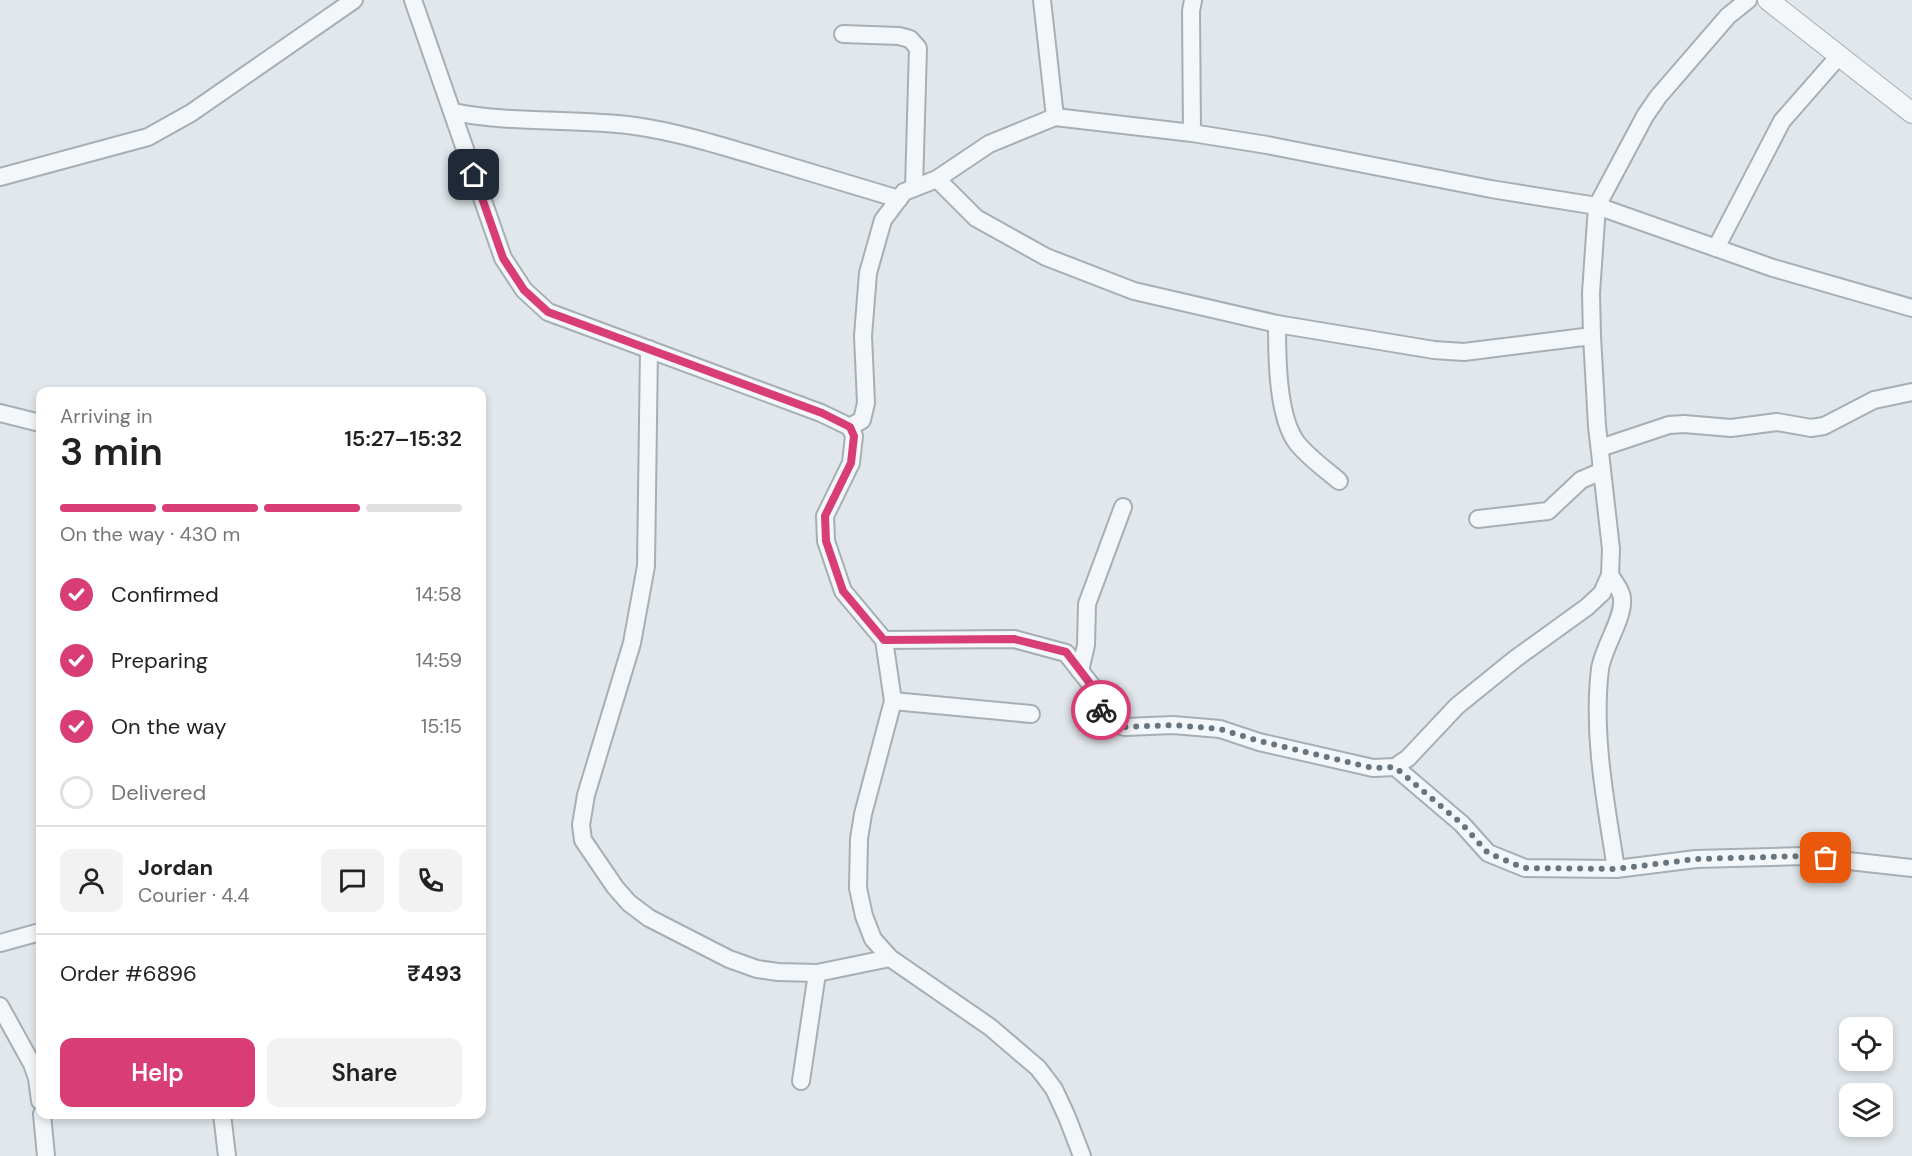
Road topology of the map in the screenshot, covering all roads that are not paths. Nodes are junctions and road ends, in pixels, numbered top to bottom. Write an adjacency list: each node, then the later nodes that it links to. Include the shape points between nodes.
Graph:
1 (354, 0): 13 (street, via 191,113 148,137)
2 (413, 0): 9 (street)
3 (1042, 0): 11 (street)
4 (1194, 0): 12 (street)
5 (1748, 0): 17 (street, via 1728,16 1658,97)
6 (1768, 0): 8 (street)
7 (843, 34): 15 (street, via 899,36 910,39 918,48)
8 (1839, 56): 10 (street); 18 (street, via 1782,121)
9 (453, 112): 16 (street, via 512,121 634,126 698,139); 22 (street, via 503,258 524,290 548,312)
10 (1912, 113)
11 (1055, 117): 12 (street); 14 (street, via 989,144)
12 (1192, 133): 17 (street)
13 (0, 177)
14 (937, 179): 15 (street); 20 (street, via 976,218 1046,257 1134,291)
15 (914, 188): 16 (street)
16 (899, 199): 26 (street, via 883,220 868,273 863,336 866,403 862,420)
17 (1597, 206): 18 (street); 21 (street)
18 (1716, 248): 19 (street)
19 (1912, 308)
20 (1277, 324): 21 (street, via 1464,352); 29 (street, via 1277,364 1286,421 1296,441)
21 (1592, 336): 27 (street)
22 (649, 349): 26 (street); 43 (street, via 646,566 632,643 585,795 583,840 622,895 649,918 757,969)
23 (1912, 392): 27 (street, via 1874,400 1824,426 1811,428 1777,422 1731,428 1669,425)
24 (0, 413): 25 (street)
25 (36, 422)
26 (850, 427): 33 (street, via 854,436 851,463 825,516 826,541 843,591)
27 (1600, 448): 28 (street)
28 (1602, 471): 31 (street, via 1581,480 1548,511); 32 (street)
29 (1339, 481)
30 (1123, 507): 34 (street, via 1087,604 1086,645)
31 (1478, 519)
32 (1610, 575): 37 (street, via 1602,593 1587,607 1457,706); 39 (street, via 1623,600 1603,654 1598,691 1601,766)
33 (884, 640): 34 (street, via 1014,639 1066,652); 35 (street)
34 (1080, 671): 37 (street, via 1092,686 1106,721 1125,727 1173,725 1220,729 1373,768)
35 (893, 701): 36 (street); 42 (street, via 863,814 857,864 864,915 873,939)
36 (1031, 714)
37 (1395, 767): 39 (street, via 1462,824 1488,853 1510,864 1540,870)
38 (1912, 868): 39 (street, via 1804,856 1696,859)
39 (1616, 869)
40 (36, 933): 41 (street)
41 (0, 943)
42 (890, 958): 43 (street); 51 (street, via 990,1027 1038,1068 1054,1089)
43 (817, 973): 46 (street)
44 (0, 1006): 45 (street)
45 (36, 1075)
46 (801, 1081)
47 (42, 1119): 49 (street)
48 (223, 1119): 50 (street)
49 (46, 1156)
50 (227, 1156)
51 (1082, 1156)

